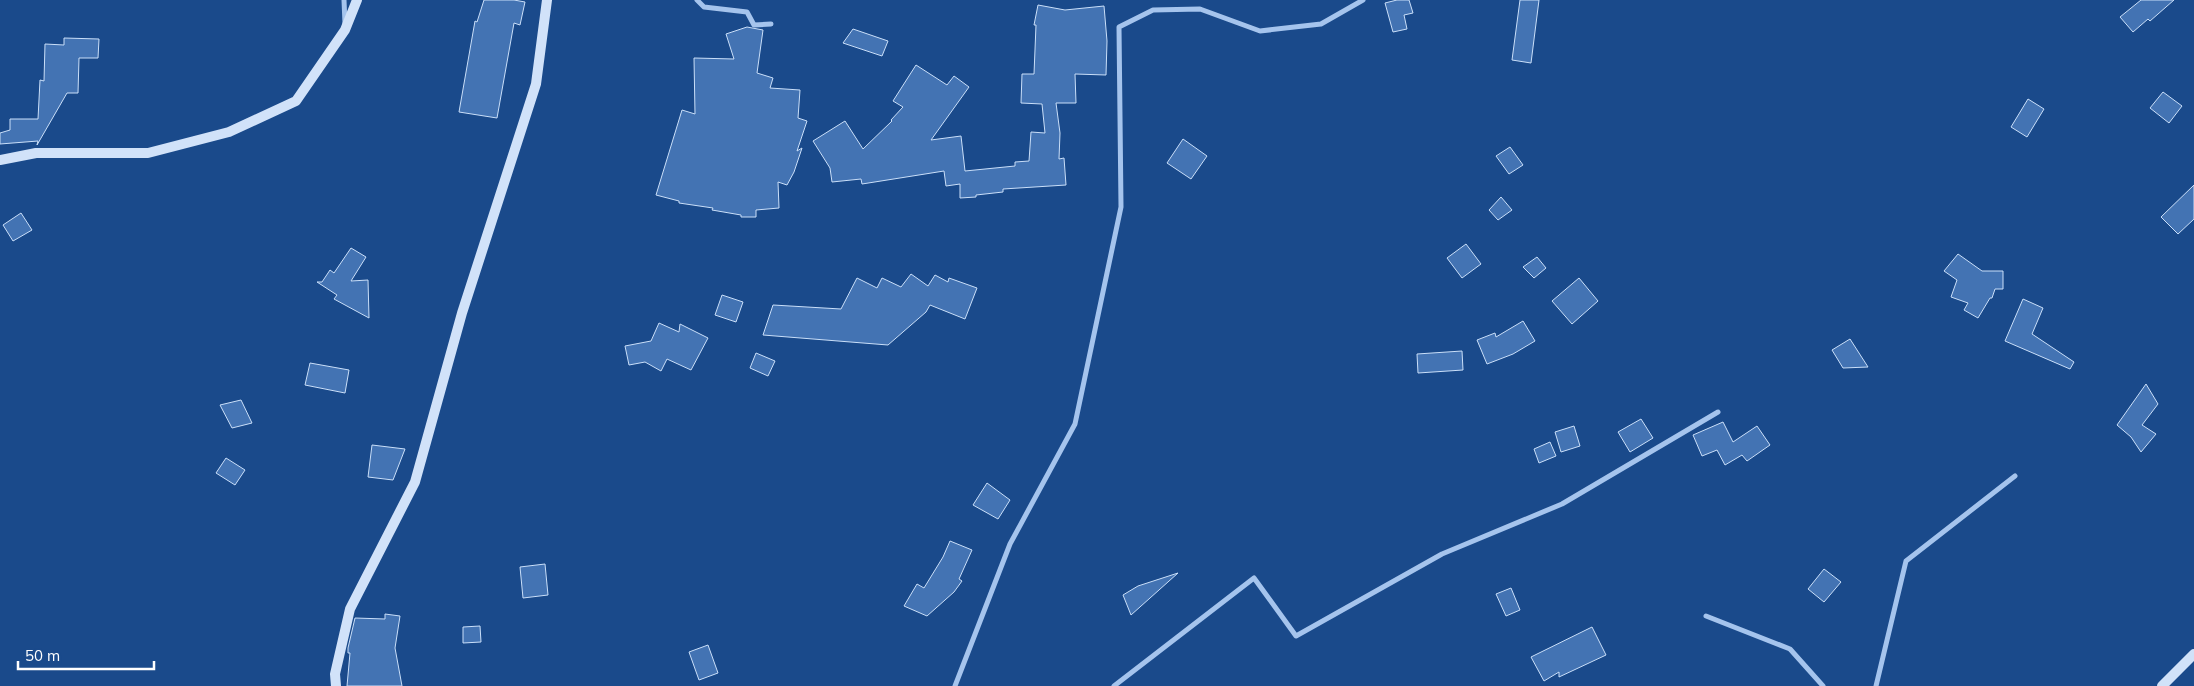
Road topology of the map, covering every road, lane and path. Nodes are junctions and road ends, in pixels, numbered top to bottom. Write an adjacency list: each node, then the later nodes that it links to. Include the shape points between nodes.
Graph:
1 (344, 0): 7 (street)
2 (357, 0): 7 (street)
3 (547, 0): 13 (street, via 536,84 462,313 415,482 350,609 335,674)
4 (697, 0): 6 (street, via 704,6 747,12 754,25)
5 (1363, 0): 14 (street, via 1321,24 1260,30 1200,9 1153,10 1119,27 1121,207 1075,424 1010,544)
6 (771, 24)
7 (345, 30): 8 (street, via 296,101 229,132 148,153 36,153)
8 (0, 160)
9 (1718, 412): 15 (street, via 1562,504 1442,554 1296,636 1254,578)
10 (2015, 476): 17 (street, via 1906,560)
11 (1706, 616): 16 (street, via 1790,649)
12 (2194, 654): 18 (street)
13 (336, 686)
14 (955, 686)
15 (1114, 686)
16 (1823, 686)
17 (1876, 686)
18 (2162, 686)

